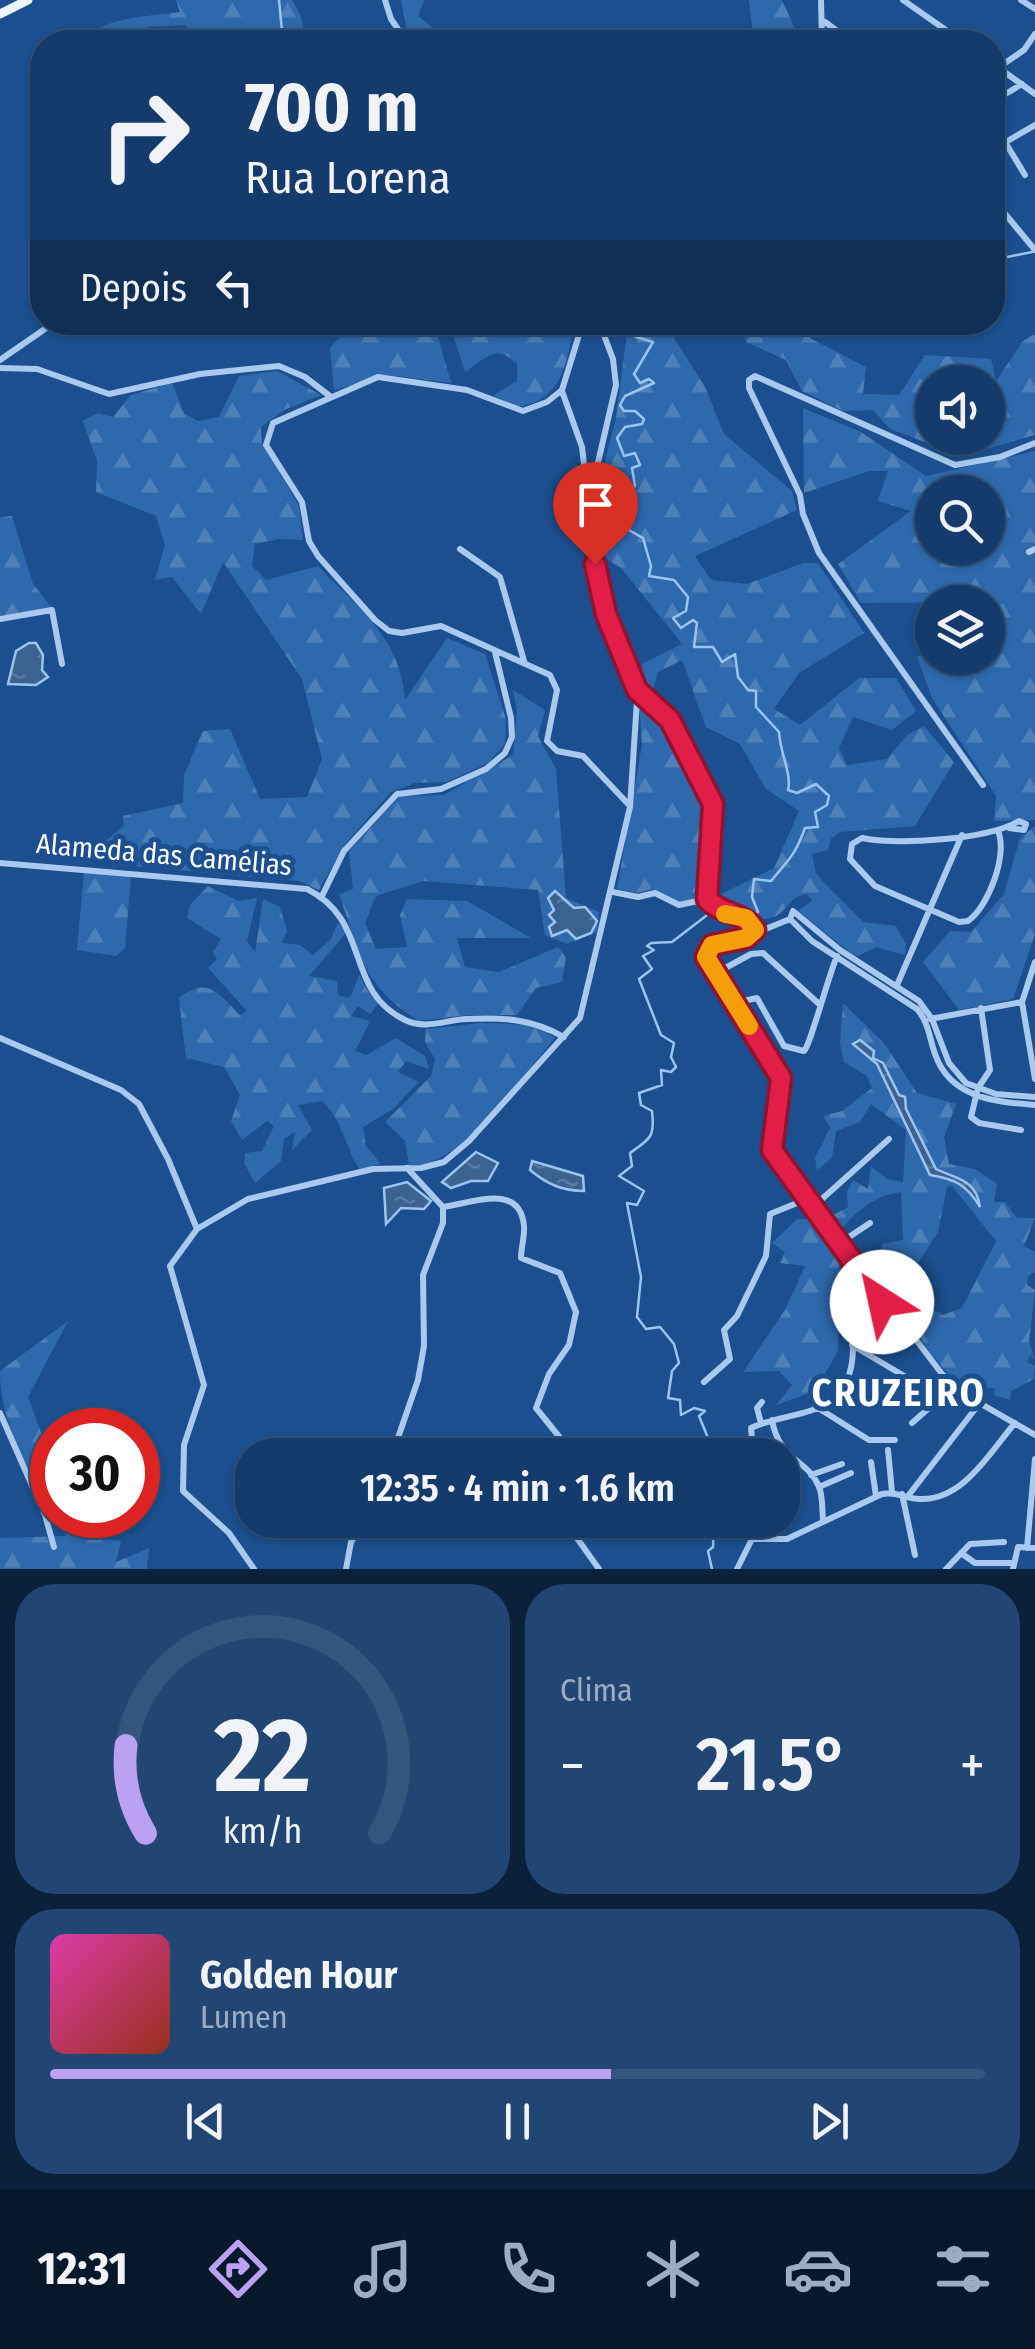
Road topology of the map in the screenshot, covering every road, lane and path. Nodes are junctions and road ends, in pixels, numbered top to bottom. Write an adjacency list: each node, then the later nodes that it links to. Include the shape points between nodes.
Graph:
1 (28, 0): 7 (main road)
2 (386, 0): 9 (street)
3 (820, 0): 8 (street)
4 (903, 0): 12 (street)
5 (1021, 0): 6 (street)
6 (1035, 9)
7 (0, 14)
8 (824, 22): 10 (street); 11 (street)
9 (399, 30)
10 (823, 30)
11 (835, 30)
12 (946, 30)
13 (1034, 39): 14 (street)
14 (1005, 59)
15 (1005, 74): 16 (street)
16 (1022, 84): 17 (street); 18 (street)
17 (1005, 94)
18 (1035, 94)
19 (1035, 125): 20 (street)
20 (1005, 142): 21 (street)
21 (1025, 175)
22 (1005, 214): 23 (street)
23 (1035, 250)
24 (36, 335): 27 (street)
25 (579, 335): 29 (street)
26 (604, 335): 32 (street, via 616,385)
27 (0, 360)
28 (0, 368): 30 (street, via 38,369 109,394 279,366)
29 (562, 390): 30 (street, via 523,411 475,392 390,377); 32 (street, via 582,447)
30 (331, 397): 35 (street, via 273,423 266,444 302,502 318,556 389,630 441,626)
31 (1035, 443): 39 (street, via 955,465 755,376 749,380 819,553)
32 (588, 496): 38 (street, via 606,614)
33 (460, 549): 36 (street, via 500,577)
34 (0, 619): 37 (street, via 52,610)
35 (495, 652): 36 (street); 46 (street, via 512,718 505,754 441,789 397,794 344,851)
36 (524, 662): 40 (street, via 556,685 547,742 583,756)
37 (62, 664)
38 (637, 690): 40 (street); 47 (street, via 670,720 713,804)
39 (983, 784)
40 (630, 807): 45 (street)
41 (1009, 828): 42 (street)
42 (998, 831): 43 (street); 48 (street, via 1003,850 974,918 959,922)
43 (962, 835): 48 (street); 48 (street, via 899,844 862,838 849,852 875,886)
44 (0, 863): 46 (street, Alameda das Camélias, via 296,886)
45 (614, 892): 47 (street, via 655,893 679,905); 59 (street, via 584,1010)
46 (322, 897): 59 (street, via 342,915 370,988 408,1022 516,1019)
47 (707, 899): 49 (street)
48 (932, 911): 53 (street)
49 (755, 930): 50 (street, via 795,912); 52 (street, via 715,944 707,954)
50 (838, 954): 53 (street); 56 (street)
51 (1035, 962): 55 (street)
52 (718, 972): 54 (street); 56 (street, via 763,953)
53 (896, 988): 58 (street)
54 (734, 1002): 56 (street, via 757,998 780,1040 798,1053 810,1046); 68 (street, via 780,1076 770,1144)
55 (1022, 1002): 57 (street); 61 (street)
56 (818, 1003)
57 (981, 1008): 58 (street); 62 (street, via 990,1064)
58 (928, 1020): 62 (street, via 948,1063)
59 (564, 1036): 67 (street, via 461,1150 438,1165)
60 (0, 1038): 72 (street, via 139,1104)
61 (1035, 1079)
62 (977, 1092): 63 (street); 64 (street); 65 (street, via 974,1120)
63 (1035, 1097)
64 (1035, 1105)
65 (1021, 1130)
66 (889, 1139): 70 (street)
67 (406, 1168): 69 (street); 72 (street, via 373,1169 248,1200)
68 (807, 1199): 70 (street); 76 (street, via 770,1214 766,1256 724,1330 730,1359)
69 (444, 1206): 88 (street, via 423,1274 418,1380); 89 (street, via 494,1196 512,1204 524,1223 521,1258 556,1270 570,1289 575,1328 536,1408)
70 (813, 1207): 73 (street)
71 (870, 1223): 73 (street)
72 (197, 1229): 111 (street, via 170,1266 204,1384 184,1445 183,1490 229,1533)
73 (840, 1243): 74 (street)
74 (854, 1260): 75 (street, via 848,1281); 77 (street, via 882,1302)
75 (852, 1346): 80 (street, via 845,1382 832,1400); 81 (street, via 920,1386)
76 (704, 1382)
77 (964, 1394): 79 (street); 81 (street)
78 (762, 1402): 84 (street)
79 (979, 1404): 86 (street); 100 (street)
80 (815, 1406): 83 (street); 91 (street, via 869,1440)
81 (930, 1407): 85 (street)
82 (0, 1413): 106 (street)
83 (772, 1420): 84 (street); 97 (street, via 788,1457)
84 (761, 1423): 90 (street, via 750,1430)
85 (912, 1423)
86 (1015, 1424): 87 (street); 100 (street, via 952,1492)
87 (1035, 1435)
88 (398, 1438)
89 (560, 1438)
90 (751, 1438)
91 (894, 1440)
92 (888, 1450): 99 (street)
93 (1035, 1458): 107 (street)
94 (871, 1462): 101 (street)
95 (842, 1464): 97 (street)
96 (851, 1474): 98 (street)
97 (811, 1476): 98 (street)
98 (820, 1487): 102 (street)
99 (892, 1492): 100 (street); 101 (street)
100 (905, 1495): 109 (street)
101 (876, 1496): 102 (street)
102 (823, 1520): 114 (street, via 787,1539 752,1540)
103 (354, 1538): 112 (street)
104 (577, 1538): 113 (street)
105 (1004, 1542): 108 (street, via 981,1541)
106 (54, 1547)
107 (1031, 1548): 110 (street, via 1018,1547)
108 (961, 1553): 110 (street, via 975,1563); 115 (street)
109 (915, 1555)
110 (1013, 1566)
111 (254, 1569)
112 (346, 1569)
113 (599, 1569)
114 (736, 1569)
115 (946, 1569)

